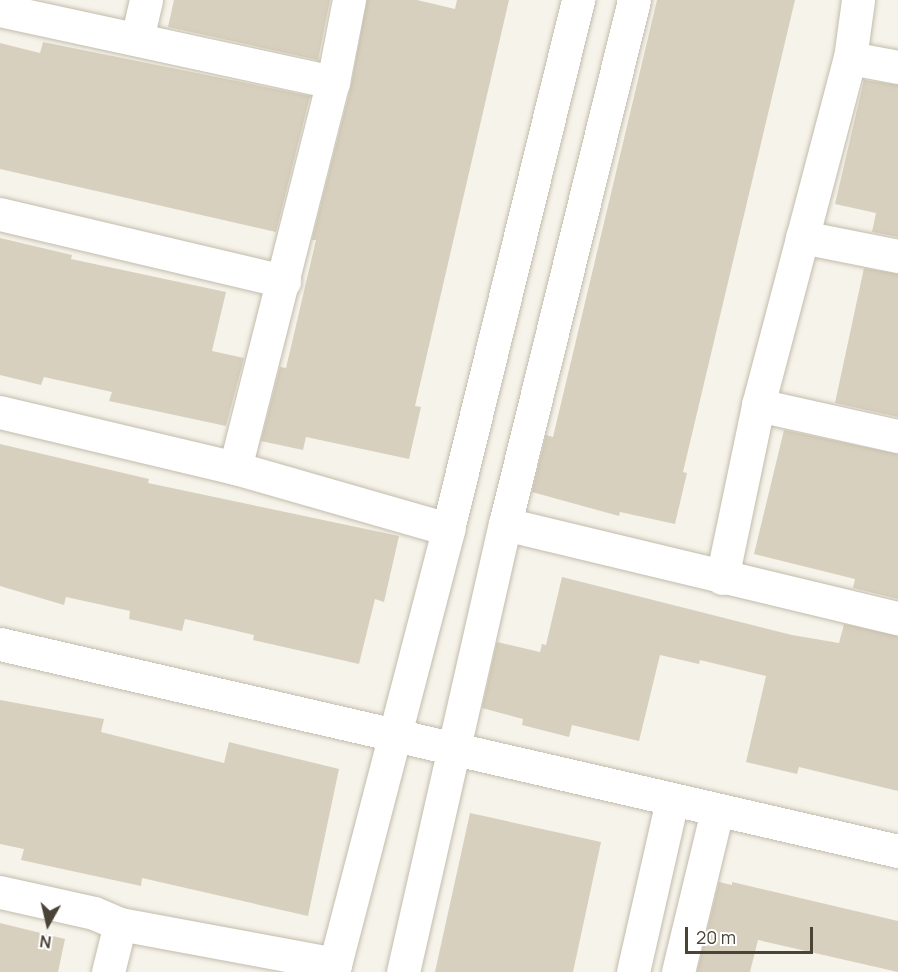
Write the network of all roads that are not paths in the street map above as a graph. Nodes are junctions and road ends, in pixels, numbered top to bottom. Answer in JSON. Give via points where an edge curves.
{"nodes":[{"id":1,"x":146,"y":0,"type":"edge"},
{"id":2,"x":349,"y":0,"type":"edge"},
{"id":3,"x":578,"y":0,"type":"edge"},
{"id":4,"x":634,"y":0,"type":"edge"},
{"id":5,"x":858,"y":0,"type":"edge"},
{"id":6,"x":0,"y":9,"type":"edge"},
{"id":7,"x":62,"y":12,"type":"edge"},
{"id":8,"x":137,"y":39,"type":"junction"},
{"id":9,"x":850,"y":58,"type":"junction"},
{"id":10,"x":898,"y":67,"type":"edge"},
{"id":11,"x":333,"y":82,"type":"junction"},
{"id":12,"x":0,"y":214,"type":"edge"},
{"id":13,"x":802,"y":237,"type":"junction"},
{"id":14,"x":898,"y":256,"type":"edge"},
{"id":15,"x":284,"y":281,"type":"junction"},
{"id":16,"x":758,"y":405,"type":"junction"},
{"id":17,"x":0,"y":411,"type":"edge"},
{"id":18,"x":898,"y":436,"type":"edge"},
{"id":19,"x":235,"y":468,"type":"junction"},
{"id":20,"x":505,"y":524,"type":"junction"},
{"id":21,"x":448,"y":529,"type":"junction"},
{"id":22,"x":722,"y":578,"type":"junction"},
{"id":23,"x":898,"y":618,"type":"edge"},
{"id":24,"x":0,"y":644,"type":"edge"},
{"id":25,"x":396,"y":736,"type":"junction"},
{"id":26,"x":455,"y":750,"type":"junction"},
{"id":27,"x":672,"y":801,"type":"junction"},
{"id":28,"x":717,"y":810,"type":"junction"},
{"id":29,"x":898,"y":851,"type":"edge"},
{"id":30,"x":0,"y":892,"type":"edge"},
{"id":31,"x":120,"y":924,"type":"junction"},
{"id":32,"x":334,"y":968,"type":"edge"},
{"id":33,"x":108,"y":972,"type":"edge"},
{"id":34,"x":403,"y":972,"type":"edge"},
{"id":35,"x":633,"y":972,"type":"edge"},
{"id":36,"x":678,"y":972,"type":"edge"}],
"edges":[{"from":1,"to":8,"type":"street"},
{"from":2,"to":11,"type":"street"},
{"from":3,"to":21,"type":"street"},
{"from":4,"to":20,"type":"street"},
{"from":5,"to":9,"type":"street"},
{"from":6,"to":7,"type":"street"},
{"from":7,"to":8,"type":"street"},
{"from":8,"to":11,"type":"street"},
{"from":9,"to":10,"type":"street"},
{"from":9,"to":13,"type":"street"},
{"from":11,"to":15,"type":"street"},
{"from":12,"to":15,"type":"street"},
{"from":13,"to":14,"type":"street"},
{"from":13,"to":16,"type":"street"},
{"from":15,"to":19,"type":"street"},
{"from":16,"to":18,"type":"street"},
{"from":16,"to":22,"type":"street"},
{"from":17,"to":19,"type":"street"},
{"from":19,"to":21,"type":"street"},
{"from":20,"to":22,"type":"street"},
{"from":20,"to":26,"type":"street"},
{"from":21,"to":25,"type":"street"},
{"from":22,"to":23,"type":"street"},
{"from":24,"to":25,"type":"street"},
{"from":25,"to":26,"type":"street"},
{"from":25,"to":32,"type":"street"},
{"from":26,"to":27,"type":"street"},
{"from":26,"to":34,"type":"street"},
{"from":27,"to":28,"type":"street"},
{"from":27,"to":35,"type":"street"},
{"from":28,"to":29,"type":"street"},
{"from":28,"to":36,"type":"street"},
{"from":30,"to":31,"type":"street"},
{"from":31,"to":32,"type":"street"},
{"from":31,"to":33,"type":"street"}]}
